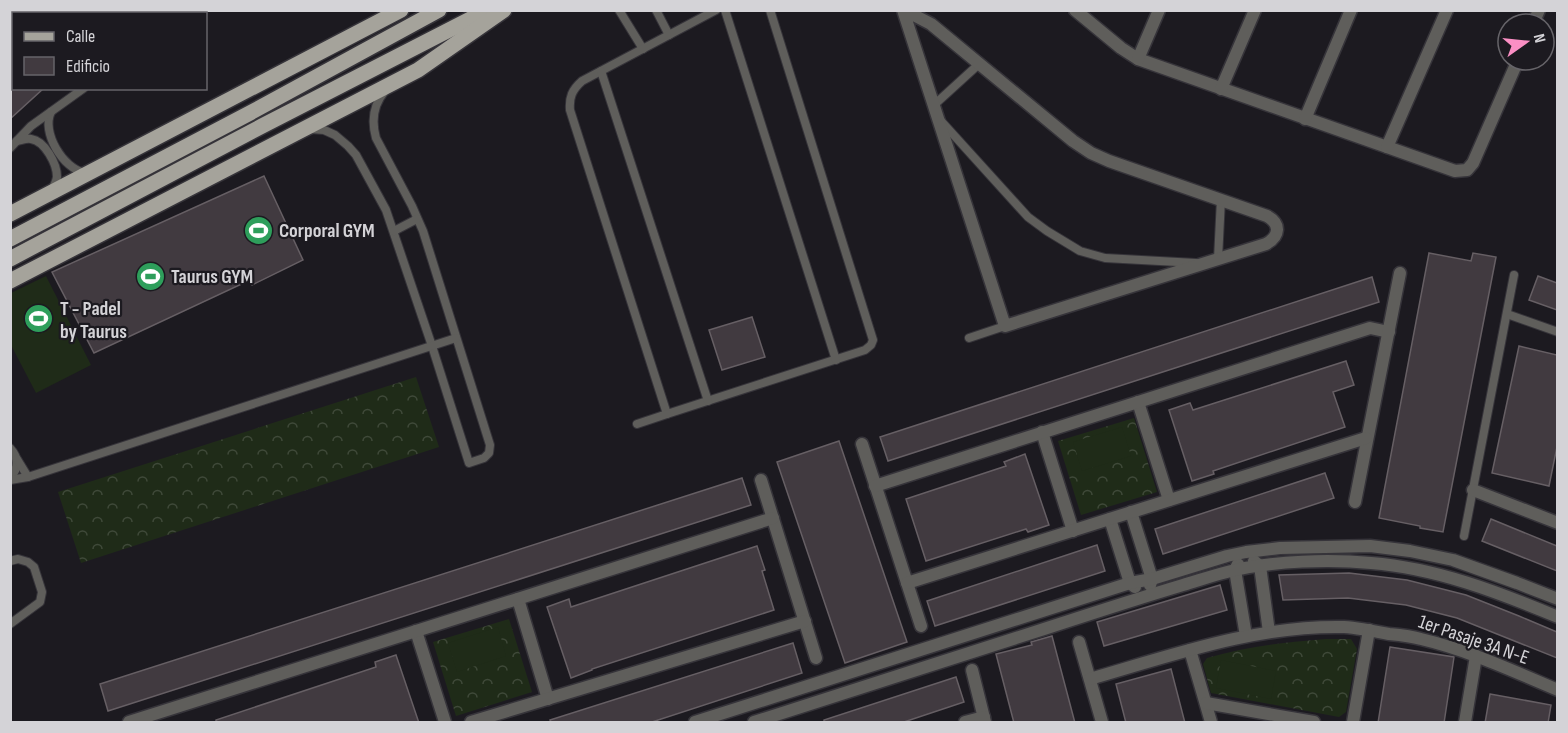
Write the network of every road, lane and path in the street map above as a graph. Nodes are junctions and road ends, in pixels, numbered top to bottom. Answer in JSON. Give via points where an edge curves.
{"nodes":[{"id":1,"x":401,"y":10,"type":"edge"},
{"id":2,"x":439,"y":10,"type":"edge"},
{"id":3,"x":488,"y":10,"type":"edge"},
{"id":4,"x":504,"y":10,"type":"edge"},
{"id":5,"x":619,"y":10,"type":"edge"},
{"id":6,"x":656,"y":10,"type":"edge"},
{"id":7,"x":716,"y":10,"type":"edge"},
{"id":8,"x":725,"y":10,"type":"edge"},
{"id":9,"x":770,"y":10,"type":"edge"},
{"id":10,"x":904,"y":10,"type":"edge"},
{"id":11,"x":1075,"y":10,"type":"edge"},
{"id":12,"x":1159,"y":10,"type":"edge"},
{"id":13,"x":1255,"y":10,"type":"edge"},
{"id":14,"x":1352,"y":10,"type":"edge"},
{"id":15,"x":1447,"y":10,"type":"edge"},
{"id":16,"x":669,"y":35,"type":"junction"},
{"id":17,"x":643,"y":49,"type":"junction"},
{"id":18,"x":1138,"y":59,"type":"junction"},
{"id":19,"x":979,"y":64,"type":"junction"},
{"id":20,"x":601,"y":71,"type":"junction"},
{"id":21,"x":1513,"y":72,"type":"edge"},
{"id":22,"x":395,"y":81,"type":"junction"},
{"id":23,"x":1221,"y":89,"type":"junction"},
{"id":24,"x":81,"y":90,"type":"edge"},
{"id":25,"x":51,"y":110,"type":"junction"},
{"id":26,"x":936,"y":111,"type":"junction"},
{"id":27,"x":1305,"y":119,"type":"junction"},
{"id":28,"x":294,"y":133,"type":"junction"},
{"id":29,"x":13,"y":145,"type":"edge"},
{"id":30,"x":1387,"y":147,"type":"junction"},
{"id":31,"x":89,"y":174,"type":"junction"},
{"id":32,"x":49,"y":194,"type":"junction"},
{"id":33,"x":1221,"y":200,"type":"junction"},
{"id":34,"x":10,"y":214,"type":"edge"},
{"id":35,"x":417,"y":219,"type":"junction"},
{"id":36,"x":394,"y":231,"type":"junction"},
{"id":37,"x":10,"y":239,"type":"edge"},
{"id":38,"x":10,"y":259,"type":"edge"},
{"id":39,"x":1218,"y":259,"type":"junction"},
{"id":40,"x":1205,"y":263,"type":"junction"},
{"id":41,"x":1400,"y":273,"type":"dead end"},
{"id":42,"x":1514,"y":275,"type":"dead end"},
{"id":43,"x":10,"y":281,"type":"edge"},
{"id":44,"x":1507,"y":314,"type":"junction"},
{"id":45,"x":1005,"y":326,"type":"junction"},
{"id":46,"x":1389,"y":332,"type":"junction"},
{"id":47,"x":1557,"y":332,"type":"edge"},
{"id":48,"x":456,"y":338,"type":"junction"},
{"id":49,"x":969,"y":338,"type":"dead end"},
{"id":50,"x":432,"y":346,"type":"junction"},
{"id":51,"x":836,"y":360,"type":"junction"},
{"id":52,"x":708,"y":401,"type":"junction"},
{"id":53,"x":1138,"y":402,"type":"junction"},
{"id":54,"x":667,"y":414,"type":"junction"},
{"id":55,"x":637,"y":424,"type":"dead end"},
{"id":56,"x":1042,"y":432,"type":"junction"},
{"id":57,"x":1366,"y":438,"type":"junction"},
{"id":58,"x":862,"y":444,"type":"dead end"},
{"id":59,"x":10,"y":448,"type":"edge"},
{"id":60,"x":17,"y":459,"type":"junction"},
{"id":61,"x":28,"y":477,"type":"junction"},
{"id":62,"x":10,"y":479,"type":"edge"},
{"id":63,"x":760,"y":480,"type":"dead end"},
{"id":64,"x":875,"y":486,"type":"junction"},
{"id":65,"x":1473,"y":490,"type":"junction"},
{"id":66,"x":1169,"y":500,"type":"junction"},
{"id":67,"x":1355,"y":502,"type":"dead end"},
{"id":68,"x":1131,"y":512,"type":"junction"},
{"id":69,"x":772,"y":518,"type":"junction"},
{"id":70,"x":1110,"y":519,"type":"junction"},
{"id":71,"x":1557,"y":523,"type":"edge"},
{"id":72,"x":1072,"y":531,"type":"junction"},
{"id":73,"x":1464,"y":536,"type":"dead end"},
{"id":74,"x":1246,"y":552,"type":"junction"},
{"id":75,"x":10,"y":561,"type":"edge"},
{"id":76,"x":1260,"y":566,"type":"junction"},
{"id":77,"x":1235,"y":570,"type":"junction"},
{"id":78,"x":1152,"y":579,"type":"junction"},
{"id":79,"x":907,"y":583,"type":"junction"},
{"id":80,"x":1130,"y":583,"type":"junction"},
{"id":81,"x":1146,"y":596,"type":"junction"},
{"id":82,"x":518,"y":599,"type":"junction"},
{"id":83,"x":1557,"y":599,"type":"edge"},
{"id":84,"x":1557,"y":617,"type":"edge"},
{"id":85,"x":805,"y":621,"type":"junction"},
{"id":86,"x":10,"y":624,"type":"edge"},
{"id":87,"x":921,"y":626,"type":"dead end"},
{"id":88,"x":1369,"y":630,"type":"junction"},
{"id":89,"x":416,"y":631,"type":"junction"},
{"id":90,"x":1269,"y":632,"type":"junction"},
{"id":91,"x":1246,"y":636,"type":"junction"},
{"id":92,"x":1079,"y":642,"type":"dead end"},
{"id":93,"x":1190,"y":650,"type":"junction"},
{"id":94,"x":1476,"y":656,"type":"junction"},
{"id":95,"x":816,"y":657,"type":"dead end"},
{"id":96,"x":972,"y":670,"type":"dead end"},
{"id":97,"x":1090,"y":679,"type":"junction"},
{"id":98,"x":1557,"y":690,"type":"edge"},
{"id":99,"x":548,"y":699,"type":"junction"},
{"id":100,"x":1206,"y":703,"type":"junction"},
{"id":101,"x":508,"y":717,"type":"edge"},
{"id":102,"x":153,"y":719,"type":"edge"},
{"id":103,"x":485,"y":720,"type":"edge"},
{"id":104,"x":985,"y":720,"type":"edge"},
{"id":105,"x":129,"y":723,"type":"edge"},
{"id":106,"x":445,"y":723,"type":"edge"},
{"id":107,"x":471,"y":723,"type":"edge"},
{"id":108,"x":695,"y":723,"type":"edge"},
{"id":109,"x":754,"y":723,"type":"edge"},
{"id":110,"x":965,"y":723,"type":"edge"},
{"id":111,"x":1102,"y":723,"type":"edge"},
{"id":112,"x":1211,"y":723,"type":"edge"},
{"id":113,"x":1314,"y":723,"type":"edge"},
{"id":114,"x":1353,"y":723,"type":"edge"},
{"id":115,"x":1465,"y":723,"type":"edge"}],
"edges":[{"from":1,"to":31,"type":"main road"},
{"from":2,"to":37,"type":"main road"},
{"from":3,"to":38,"type":"main road"},
{"from":4,"to":22,"type":"main road","via":[[418,70]]},
{"from":5,"to":17,"type":"lane"},
{"from":6,"to":16,"type":"lane"},
{"from":7,"to":16,"type":"lane"},
{"from":8,"to":51,"type":"lane"},
{"from":9,"to":51,"type":"lane","via":[[872,336],[871,345],[865,350]]},
{"from":10,"to":19,"type":"street","via":[[926,21]]},
{"from":10,"to":26,"type":"street"},
{"from":11,"to":18,"type":"street"},
{"from":12,"to":18,"type":"street"},
{"from":13,"to":23,"type":"street"},
{"from":14,"to":27,"type":"street"},
{"from":15,"to":30,"type":"street"},
{"from":16,"to":17,"type":"lane"},
{"from":17,"to":20,"type":"lane"},
{"from":18,"to":23,"type":"street"},
{"from":19,"to":26,"type":"lane"},
{"from":19,"to":33,"type":"street","via":[[1091,153]]},
{"from":20,"to":52,"type":"lane"},
{"from":20,"to":54,"type":"lane","via":[[575,87],[570,110]]},
{"from":21,"to":30,"type":"street","via":[[1467,170],[1455,171]]},
{"from":22,"to":28,"type":"main road"},
{"from":22,"to":35,"type":"lane","via":[[377,103],[374,132]]},
{"from":23,"to":27,"type":"street"},
{"from":24,"to":25,"type":"lane"},
{"from":25,"to":29,"type":"lane"},
{"from":25,"to":31,"type":"lane","via":[[49,132],[62,157],[74,169]]},
{"from":26,"to":40,"type":"lane","via":[[1029,217],[1080,251],[1105,258]]},
{"from":26,"to":45,"type":"street"},
{"from":27,"to":30,"type":"street"},
{"from":28,"to":36,"type":"lane","via":[[324,130],[348,146]]},
{"from":28,"to":43,"type":"main road"},
{"from":29,"to":32,"type":"lane","via":[[31,139],[43,145],[56,170],[55,185]]},
{"from":31,"to":32,"type":"main road"},
{"from":32,"to":34,"type":"main road"},
{"from":33,"to":39,"type":"lane"},
{"from":33,"to":39,"type":"street","via":[[1267,216],[1277,227],[1272,240]]},
{"from":35,"to":36,"type":"lane"},
{"from":35,"to":48,"type":"lane"},
{"from":36,"to":50,"type":"lane"},
{"from":39,"to":40,"type":"street"},
{"from":40,"to":45,"type":"street"},
{"from":41,"to":46,"type":"street"},
{"from":42,"to":44,"type":"lane"},
{"from":44,"to":47,"type":"lane"},
{"from":44,"to":65,"type":"lane"},
{"from":45,"to":49,"type":"lane"},
{"from":46,"to":53,"type":"street","via":[[1370,328]]},
{"from":46,"to":57,"type":"street"},
{"from":48,"to":50,"type":"lane"},
{"from":48,"to":50,"type":"lane","via":[[490,445],[484,458],[470,463]]},
{"from":50,"to":61,"type":"lane"},
{"from":51,"to":52,"type":"lane"},
{"from":52,"to":54,"type":"lane"},
{"from":53,"to":56,"type":"street"},
{"from":53,"to":66,"type":"street"},
{"from":54,"to":55,"type":"lane"},
{"from":56,"to":64,"type":"street"},
{"from":56,"to":72,"type":"street"},
{"from":57,"to":66,"type":"street"},
{"from":57,"to":67,"type":"street"},
{"from":58,"to":64,"type":"street"},
{"from":59,"to":60,"type":"lane"},
{"from":60,"to":61,"type":"lane"},
{"from":60,"to":62,"type":"lane"},
{"from":61,"to":62,"type":"lane"},
{"from":63,"to":69,"type":"street"},
{"from":64,"to":79,"type":"street"},
{"from":65,"to":71,"type":"street"},
{"from":65,"to":73,"type":"lane"},
{"from":66,"to":68,"type":"street"},
{"from":68,"to":70,"type":"street"},
{"from":68,"to":78,"type":"street"},
{"from":69,"to":82,"type":"street"},
{"from":69,"to":85,"type":"street"},
{"from":70,"to":72,"type":"street"},
{"from":70,"to":80,"type":"street"},
{"from":72,"to":79,"type":"street"},
{"from":74,"to":76,"type":"street"},
{"from":74,"to":77,"type":"street"},
{"from":74,"to":78,"type":"street"},
{"from":74,"to":83,"type":"street","via":[[1370,546],[1410,551],[1453,560]]},
{"from":75,"to":86,"type":"lane","via":[[18,559],[34,567],[42,591],[40,602]]},
{"from":76,"to":77,"type":"street"},
{"from":76,"to":84,"type":"street","via":[[1372,563],[1416,570],[1510,597]]},
{"from":76,"to":90,"type":"street"},
{"from":77,"to":81,"type":"street"},
{"from":77,"to":91,"type":"street"},
{"from":78,"to":80,"type":"street"},
{"from":78,"to":81,"type":"street"},
{"from":79,"to":87,"type":"street"},
{"from":80,"to":81,"type":"street"},
{"from":80,"to":108,"type":"street"},
{"from":81,"to":109,"type":"street"},
{"from":82,"to":89,"type":"street"},
{"from":82,"to":99,"type":"street"},
{"from":85,"to":95,"type":"street"},
{"from":85,"to":99,"type":"street"},
{"from":88,"to":90,"type":"street","name":"1er Pasaje 3A N-E","via":[[1346,627]]},
{"from":88,"to":94,"type":"street","name":"1er Pasaje 3A N-E","via":[[1421,639]]},
{"from":88,"to":114,"type":"street"},
{"from":89,"to":102,"type":"street"},
{"from":89,"to":106,"type":"street"},
{"from":90,"to":91,"type":"street","name":"1er Pasaje 3A N-E"},
{"from":91,"to":93,"type":"street","name":"1er Pasaje 3A N-E"},
{"from":92,"to":97,"type":"street"},
{"from":93,"to":97,"type":"street","name":"1er Pasaje 3A N-E"},
{"from":93,"to":100,"type":"street"},
{"from":94,"to":98,"type":"street","name":"1er Pasaje 3A N-E"},
{"from":94,"to":115,"type":"street"},
{"from":96,"to":104,"type":"street"},
{"from":97,"to":111,"type":"street"},
{"from":99,"to":101,"type":"street"},
{"from":100,"to":112,"type":"street"},
{"from":100,"to":113,"type":"street"},
{"from":101,"to":103,"type":"street"},
{"from":102,"to":105,"type":"street"},
{"from":103,"to":107,"type":"street"},
{"from":104,"to":110,"type":"street"}]}
